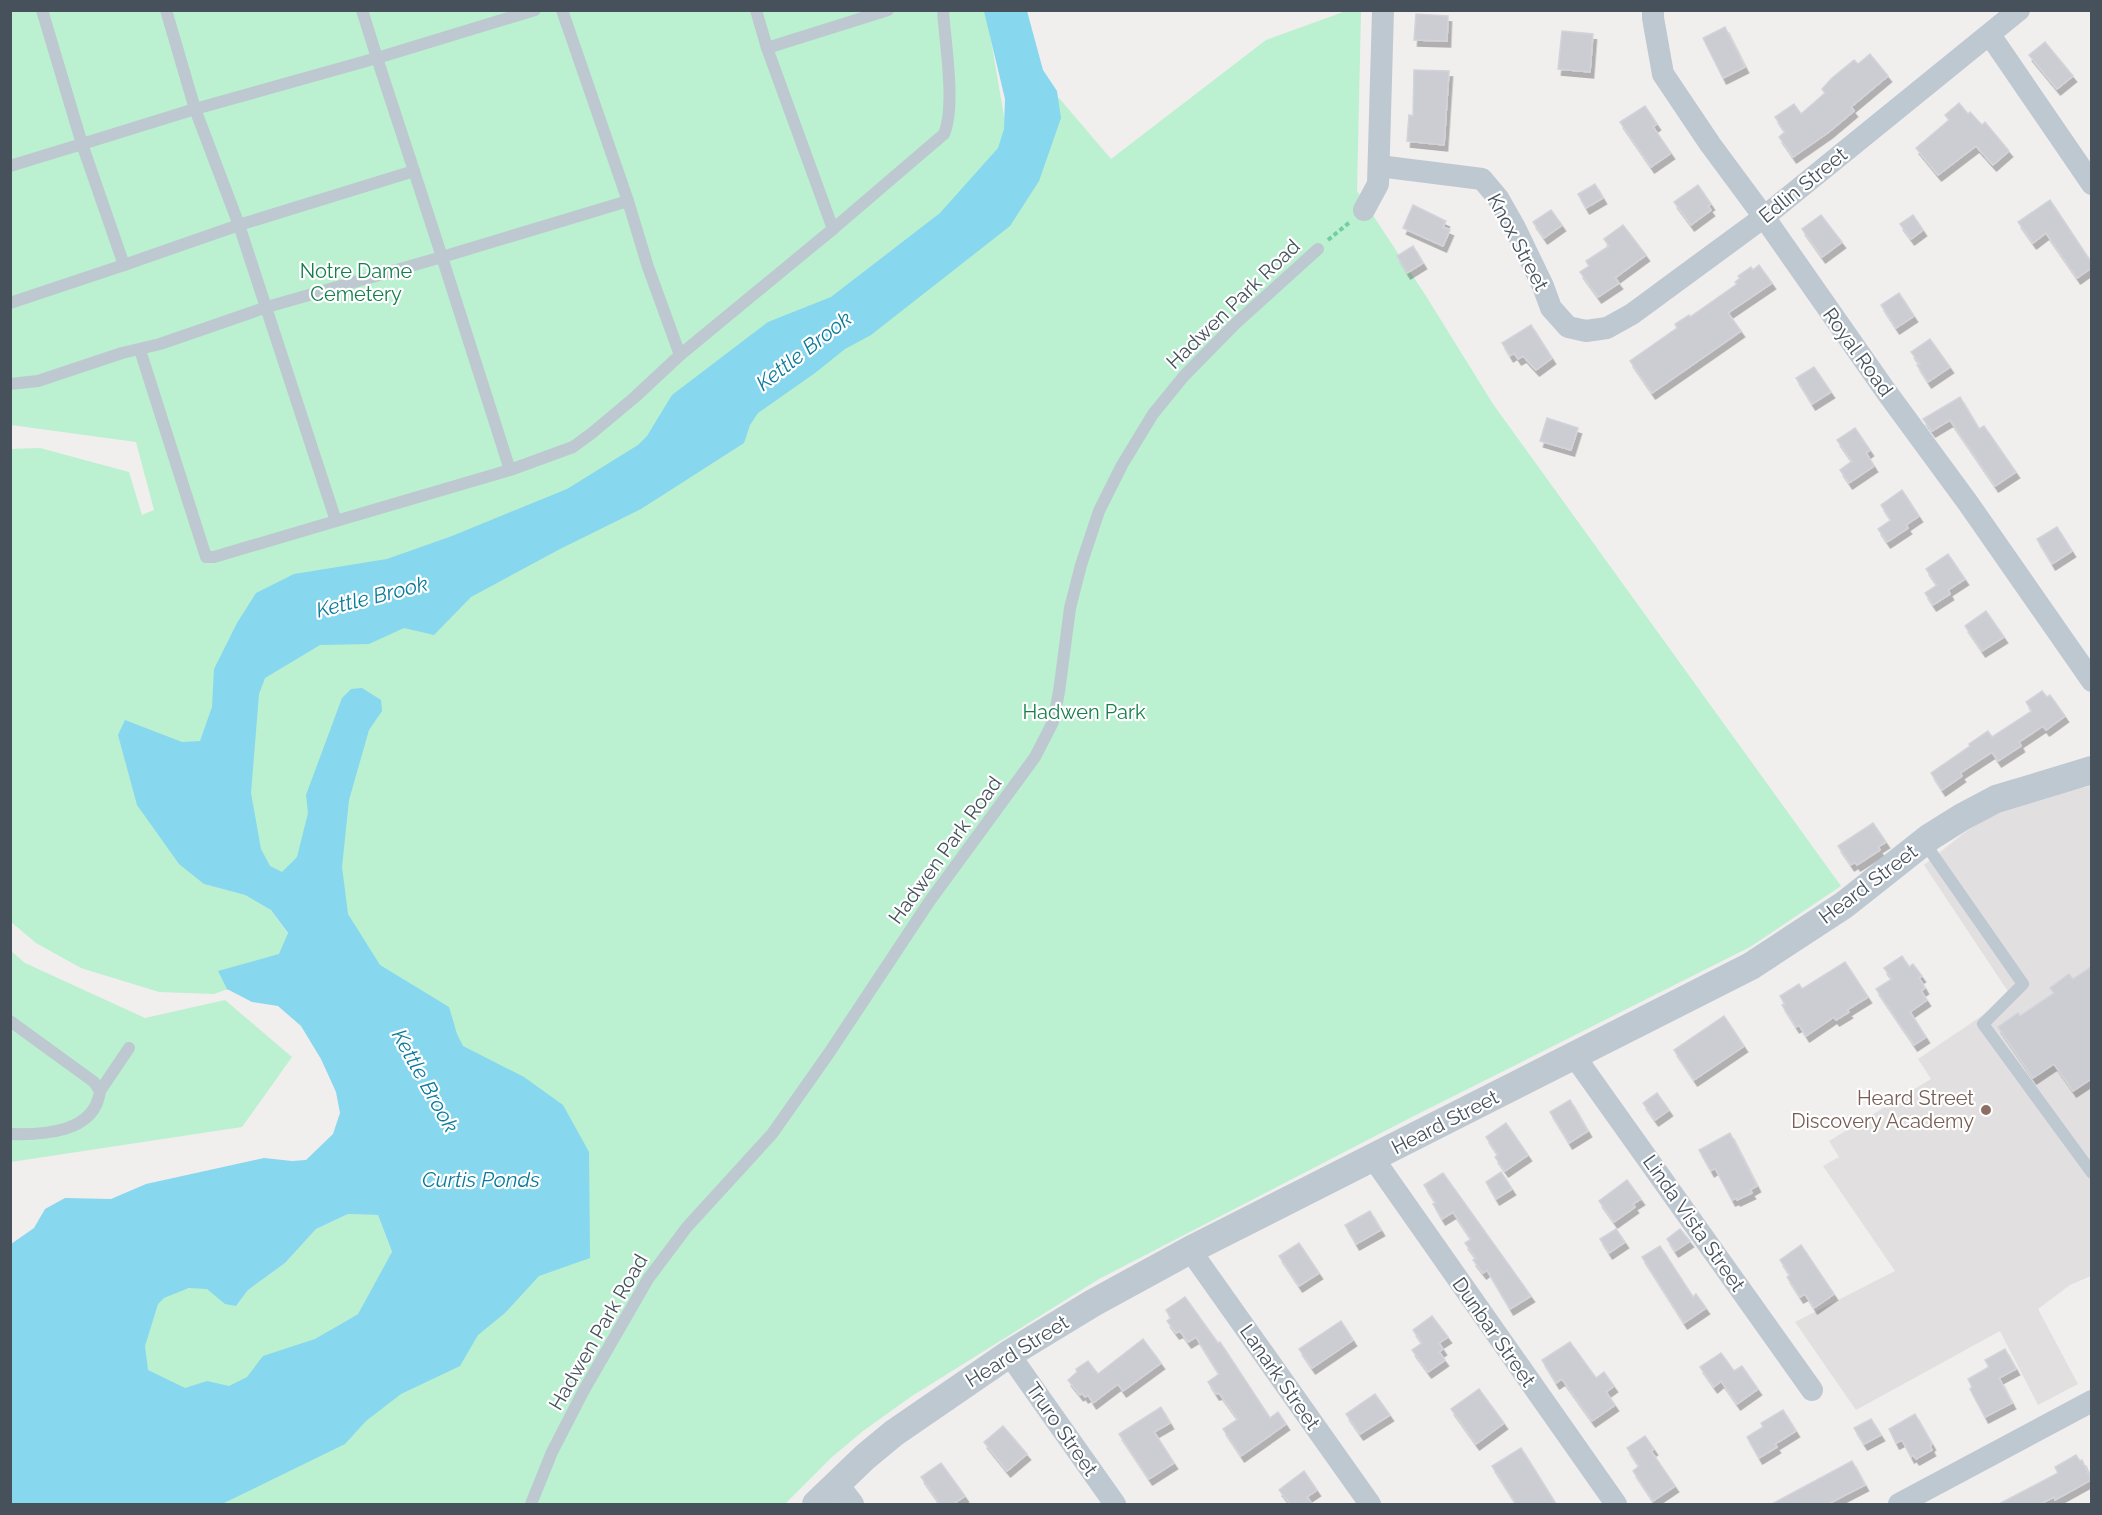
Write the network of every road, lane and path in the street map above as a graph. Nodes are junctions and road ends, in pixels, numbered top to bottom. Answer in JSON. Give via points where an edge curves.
{"nodes":[{"id":1,"x":42,"y":10,"type":"edge"},
{"id":2,"x":166,"y":10,"type":"edge"},
{"id":3,"x":362,"y":10,"type":"edge"},
{"id":4,"x":535,"y":10,"type":"edge"},
{"id":5,"x":562,"y":10,"type":"edge"},
{"id":6,"x":756,"y":10,"type":"edge"},
{"id":7,"x":888,"y":10,"type":"edge"},
{"id":8,"x":943,"y":10,"type":"edge"},
{"id":9,"x":1383,"y":10,"type":"edge"},
{"id":10,"x":1653,"y":10,"type":"edge"},
{"id":11,"x":2019,"y":10,"type":"edge"},
{"id":12,"x":1990,"y":35,"type":"junction"},
{"id":13,"x":767,"y":48,"type":"junction"},
{"id":14,"x":377,"y":58,"type":"junction"},
{"id":15,"x":195,"y":109,"type":"junction"},
{"id":16,"x":82,"y":144,"type":"junction"},
{"id":17,"x":10,"y":166,"type":"edge"},
{"id":18,"x":1379,"y":166,"type":"junction"},
{"id":19,"x":414,"y":171,"type":"junction"},
{"id":20,"x":2091,"y":183,"type":"edge"},
{"id":21,"x":628,"y":201,"type":"junction"},
{"id":22,"x":1364,"y":210,"type":"joint"},
{"id":23,"x":1764,"y":217,"type":"junction"},
{"id":24,"x":239,"y":225,"type":"junction"},
{"id":25,"x":833,"y":229,"type":"junction"},
{"id":26,"x":1318,"y":249,"type":"joint"},
{"id":27,"x":442,"y":257,"type":"junction"},
{"id":28,"x":123,"y":266,"type":"junction"},
{"id":29,"x":10,"y":303,"type":"edge"},
{"id":30,"x":267,"y":307,"type":"junction"},
{"id":31,"x":1574,"y":328,"type":"joint"},
{"id":32,"x":140,"y":350,"type":"junction"},
{"id":33,"x":681,"y":355,"type":"junction"},
{"id":34,"x":10,"y":384,"type":"edge"},
{"id":35,"x":510,"y":470,"type":"junction"},
{"id":36,"x":336,"y":521,"type":"junction"},
{"id":37,"x":2091,"y":681,"type":"edge"},
{"id":38,"x":2091,"y":770,"type":"edge"},
{"id":39,"x":1924,"y":842,"type":"junction"},
{"id":40,"x":10,"y":1021,"type":"edge"},
{"id":41,"x":129,"y":1048,"type":"dead end"},
{"id":42,"x":1575,"y":1057,"type":"junction"},
{"id":43,"x":100,"y":1091,"type":"junction"},
{"id":44,"x":10,"y":1134,"type":"edge"},
{"id":45,"x":1373,"y":1158,"type":"junction"},
{"id":46,"x":2091,"y":1173,"type":"edge"},
{"id":47,"x":1190,"y":1250,"type":"junction"},
{"id":48,"x":1009,"y":1354,"type":"junction"},
{"id":49,"x":1812,"y":1390,"type":"dead end"},
{"id":50,"x":2091,"y":1401,"type":"edge"},
{"id":51,"x":845,"y":1494,"type":"edge"},
{"id":52,"x":531,"y":1504,"type":"edge"},
{"id":53,"x":816,"y":1504,"type":"edge"},
{"id":54,"x":1115,"y":1504,"type":"edge"},
{"id":55,"x":1370,"y":1504,"type":"edge"},
{"id":56,"x":1616,"y":1504,"type":"edge"},
{"id":57,"x":1899,"y":1504,"type":"edge"}],
"edges":[{"from":1,"to":16,"type":"lane"},
{"from":2,"to":15,"type":"lane"},
{"from":3,"to":14,"type":"lane"},
{"from":4,"to":14,"type":"lane"},
{"from":5,"to":21,"type":"lane"},
{"from":6,"to":13,"type":"lane"},
{"from":7,"to":13,"type":"lane"},
{"from":8,"to":25,"type":"lane","via":[[950,102],[944,134]]},
{"from":9,"to":18,"type":"street"},
{"from":10,"to":23,"type":"street","name":"Royal Road","via":[[1663,74]]},
{"from":11,"to":12,"type":"street","name":"Edlin Street"},
{"from":12,"to":20,"type":"street"},
{"from":12,"to":23,"type":"street","name":"Edlin Street"},
{"from":13,"to":25,"type":"lane"},
{"from":14,"to":15,"type":"lane"},
{"from":14,"to":19,"type":"lane"},
{"from":15,"to":16,"type":"lane"},
{"from":15,"to":24,"type":"lane"},
{"from":16,"to":17,"type":"lane"},
{"from":16,"to":28,"type":"lane"},
{"from":18,"to":22,"type":"street","via":[[1378,184]]},
{"from":18,"to":31,"type":"street","name":"Knox Street","via":[[1482,179],[1515,228],[1551,308],[1568,327]]},
{"from":19,"to":24,"type":"lane"},
{"from":19,"to":27,"type":"lane"},
{"from":21,"to":27,"type":"lane"},
{"from":21,"to":33,"type":"lane"},
{"from":22,"to":26,"type":"path"},
{"from":23,"to":31,"type":"street","name":"Edlin Street","via":[[1632,314],[1607,328]]},
{"from":23,"to":37,"type":"street","name":"Royal Road"},
{"from":24,"to":28,"type":"lane"},
{"from":24,"to":30,"type":"lane"},
{"from":25,"to":33,"type":"lane"},
{"from":26,"to":52,"type":"lane","name":"Hadwen Park Road","via":[[1235,324],[1153,414],[1099,511],[1070,608],[1053,722],[1035,757],[929,902],[772,1134],[687,1227],[648,1278],[584,1390]]},
{"from":27,"to":30,"type":"lane"},
{"from":27,"to":35,"type":"lane"},
{"from":28,"to":29,"type":"lane"},
{"from":30,"to":32,"type":"lane"},
{"from":30,"to":36,"type":"lane"},
{"from":32,"to":34,"type":"lane","via":[[38,381]]},
{"from":32,"to":36,"type":"lane","via":[[206,557]]},
{"from":33,"to":35,"type":"lane","via":[[573,447]]},
{"from":35,"to":36,"type":"lane"},
{"from":38,"to":39,"type":"street","name":"Heard Street","via":[[1995,799]]},
{"from":39,"to":42,"type":"street","name":"Heard Street","via":[[1844,905],[1752,966]]},
{"from":39,"to":46,"type":"lane","via":[[2022,984],[1983,1024]]},
{"from":40,"to":43,"type":"lane","via":[[94,1082]]},
{"from":41,"to":43,"type":"lane"},
{"from":42,"to":45,"type":"street","name":"Heard Street"},
{"from":42,"to":49,"type":"street","name":"Linda Vista Street"},
{"from":43,"to":44,"type":"lane","via":[[93,1110],[79,1125],[58,1131]]},
{"from":45,"to":47,"type":"street","name":"Heard Street"},
{"from":45,"to":56,"type":"street","name":"Dunbar Street"},
{"from":47,"to":48,"type":"street","name":"Heard Street"},
{"from":47,"to":55,"type":"street","name":"Lanark Street"},
{"from":48,"to":51,"type":"street","name":"Heard Street","via":[[865,1457]]},
{"from":48,"to":54,"type":"street","name":"Truro Street"},
{"from":50,"to":57,"type":"street"},
{"from":51,"to":53,"type":"street","name":"Heard Street"}]}
